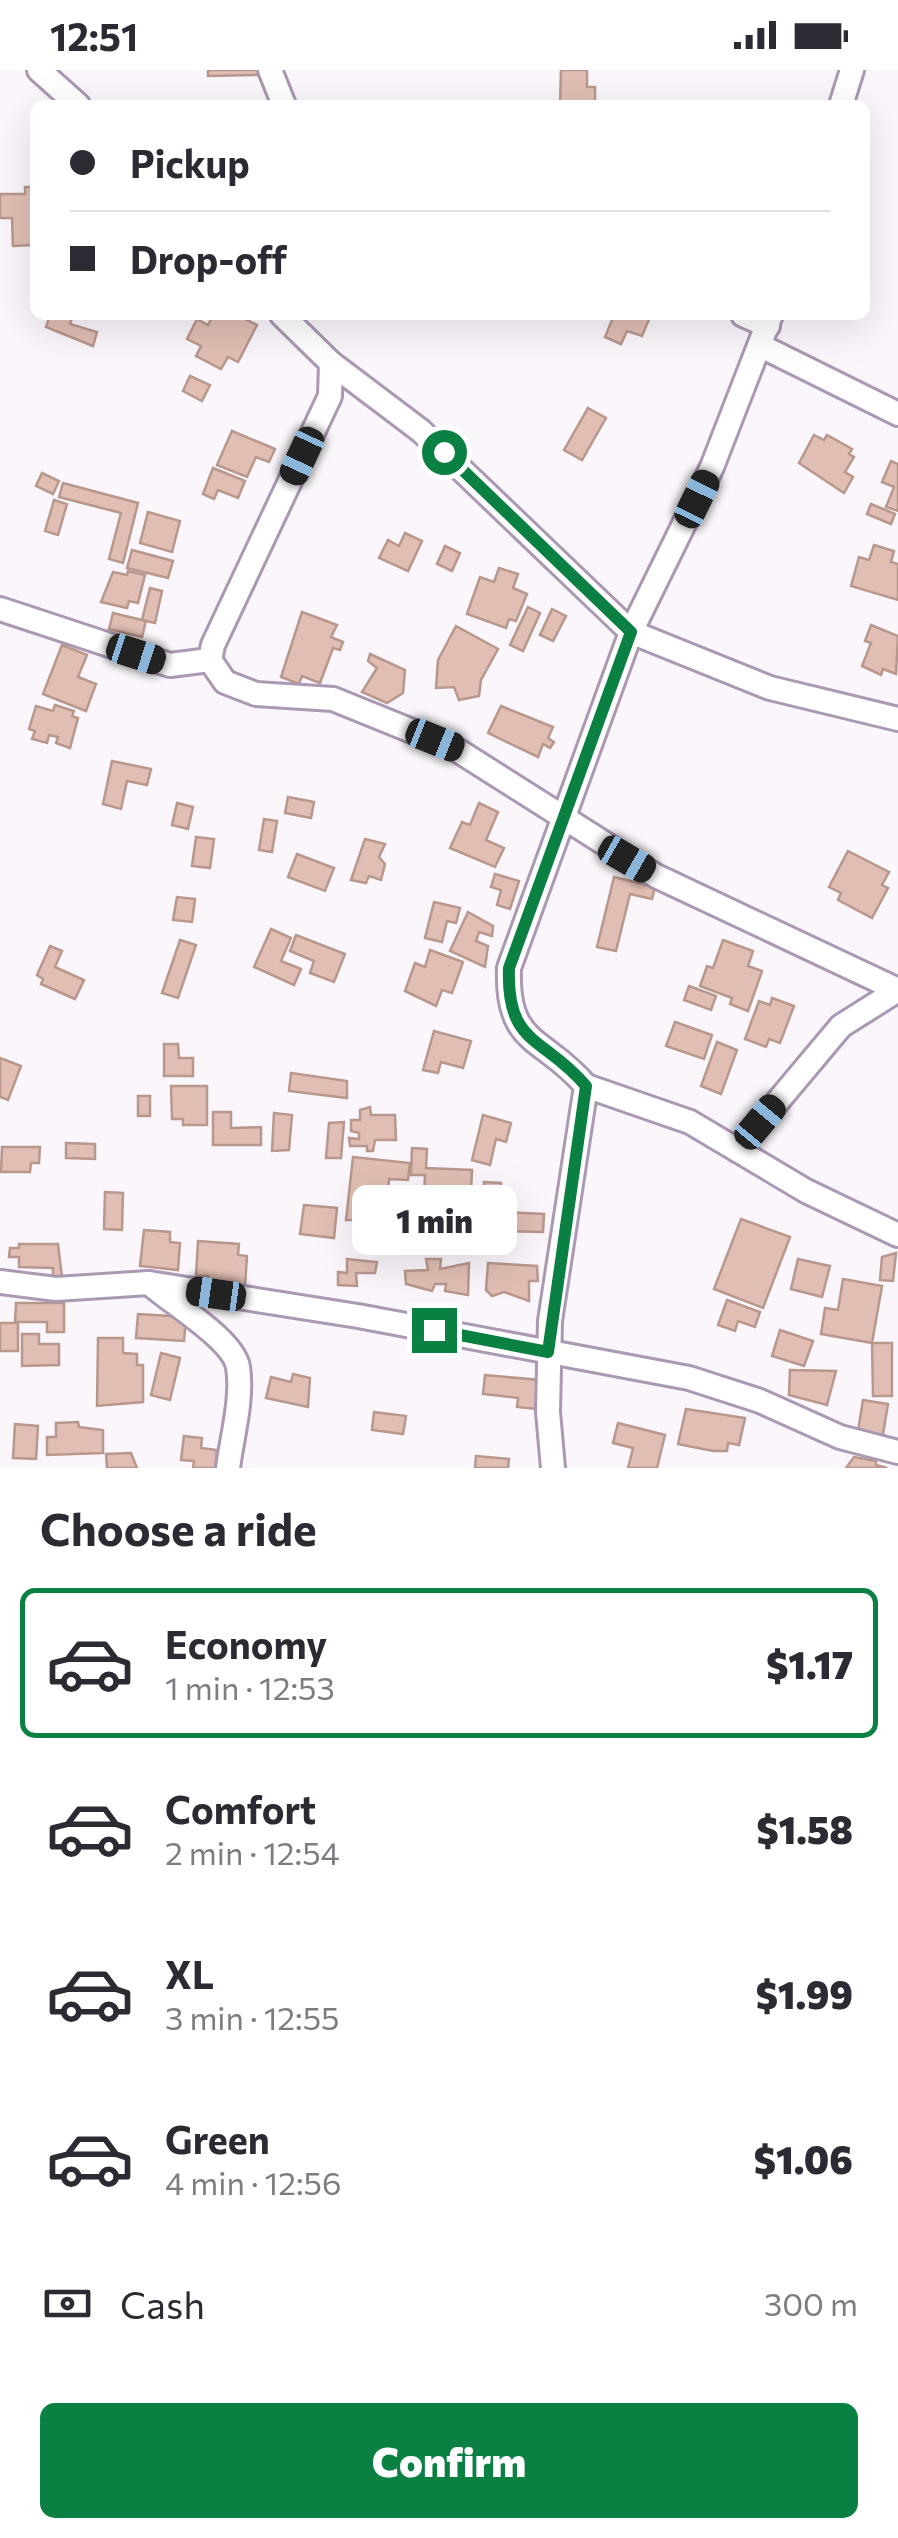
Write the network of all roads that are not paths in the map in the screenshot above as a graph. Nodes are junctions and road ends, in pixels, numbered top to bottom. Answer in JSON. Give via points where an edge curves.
{"nodes":[{"id":1,"x":39,"y":70,"type":"edge"},
{"id":2,"x":270,"y":70,"type":"edge"},
{"id":3,"x":852,"y":70,"type":"edge"},
{"id":4,"x":72,"y":100,"type":"edge"},
{"id":5,"x":282,"y":100,"type":"edge"},
{"id":6,"x":843,"y":100,"type":"edge"},
{"id":7,"x":287,"y":320,"type":"edge"},
{"id":8,"x":767,"y":329,"type":"edge"},
{"id":9,"x":331,"y":363,"type":"junction"},
{"id":10,"x":898,"y":414,"type":"edge"},
{"id":11,"x":0,"y":609,"type":"edge"},
{"id":12,"x":631,"y":632,"type":"junction"},
{"id":13,"x":210,"y":660,"type":"junction"},
{"id":14,"x":898,"y":720,"type":"edge"},
{"id":15,"x":562,"y":817,"type":"junction"},
{"id":16,"x":898,"y":990,"type":"edge"},
{"id":17,"x":586,"y":1086,"type":"junction"},
{"id":18,"x":737,"y":1150,"type":"junction"},
{"id":19,"x":898,"y":1234,"type":"edge"},
{"id":20,"x":0,"y":1282,"type":"edge"},
{"id":21,"x":149,"y":1283,"type":"junction"},
{"id":22,"x":548,"y":1352,"type":"junction"},
{"id":23,"x":898,"y":1452,"type":"edge"},
{"id":24,"x":228,"y":1468,"type":"edge"},
{"id":25,"x":553,"y":1468,"type":"edge"}],
"edges":[{"from":1,"to":4,"type":"street"},
{"from":2,"to":5,"type":"street"},
{"from":3,"to":6,"type":"street"},
{"from":7,"to":9,"type":"street"},
{"from":8,"to":10,"type":"street"},
{"from":8,"to":12,"type":"street","via":[[712,467]]},
{"from":9,"to":12,"type":"street","via":[[421,431]]},
{"from":9,"to":13,"type":"street","via":[[330,396]]},
{"from":11,"to":13,"type":"street","via":[[170,664]]},
{"from":12,"to":14,"type":"street","via":[[770,688]]},
{"from":12,"to":15,"type":"street"},
{"from":13,"to":15,"type":"street","via":[[218,676],[238,688],[333,699],[454,748]]},
{"from":15,"to":16,"type":"street","via":[[656,876]]},
{"from":15,"to":17,"type":"street","via":[[509,968],[508,1006],[530,1038]]},
{"from":16,"to":18,"type":"street","via":[[841,1026]]},
{"from":17,"to":18,"type":"street","via":[[666,1111]]},
{"from":17,"to":22,"type":"street"},
{"from":18,"to":19,"type":"street"},
{"from":20,"to":21,"type":"street","via":[[56,1289]]},
{"from":21,"to":22,"type":"street"},
{"from":21,"to":24,"type":"street","via":[[222,1340],[235,1359]]},
{"from":22,"to":23,"type":"street","via":[[702,1382]]},
{"from":22,"to":25,"type":"street"}]}
